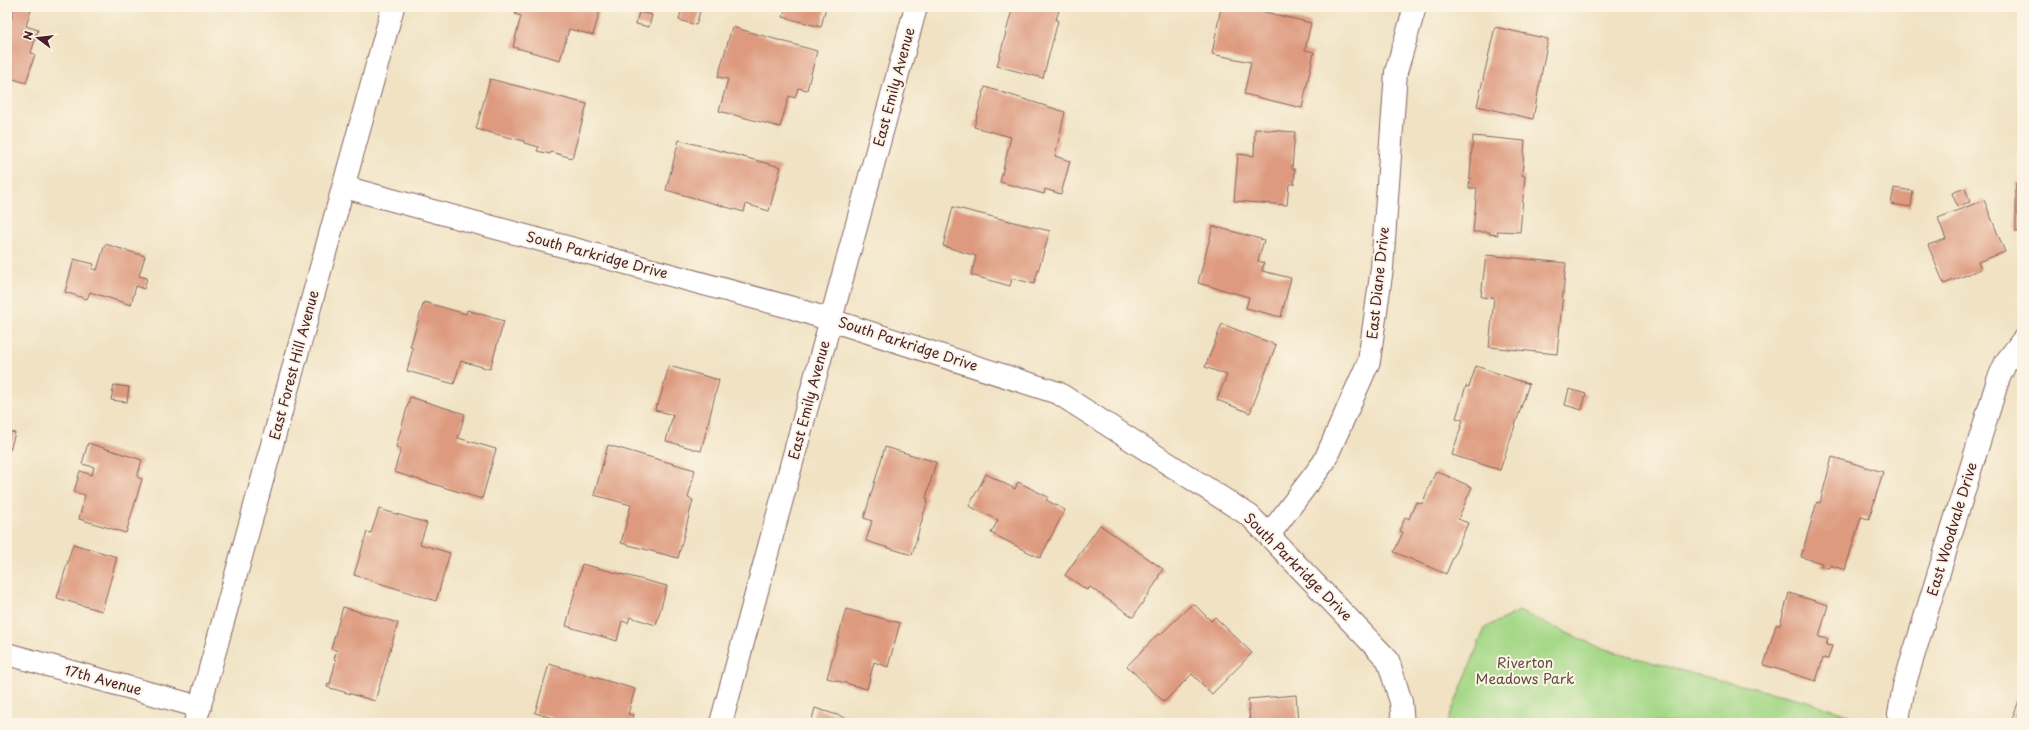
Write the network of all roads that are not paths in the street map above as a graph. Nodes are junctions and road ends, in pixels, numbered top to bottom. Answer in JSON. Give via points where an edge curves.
{"nodes":[{"id":1,"x":393,"y":7,"type":"edge"},
{"id":2,"x":916,"y":7,"type":"edge"},
{"id":3,"x":1415,"y":7,"type":"edge"},
{"id":4,"x":344,"y":187,"type":"junction"},
{"id":5,"x":831,"y":319,"type":"junction"},
{"id":6,"x":2022,"y":341,"type":"edge"},
{"id":7,"x":1269,"y":534,"type":"junction"},
{"id":8,"x":7,"y":654,"type":"edge"},
{"id":9,"x":197,"y":715,"type":"edge"},
{"id":10,"x":721,"y":723,"type":"edge"},
{"id":11,"x":1403,"y":723,"type":"edge"},
{"id":12,"x":1900,"y":723,"type":"edge"}],
"edges":[{"from":1,"to":4,"type":"street","name":"East Forest Hill Avenue"},
{"from":2,"to":5,"type":"street","name":"East Emily Avenue"},
{"from":3,"to":7,"type":"street","name":"East Diane Drive","via":[[1396,72],[1382,268],[1369,361],[1324,462]]},
{"from":4,"to":5,"type":"street","name":"South Parkridge Drive"},
{"from":4,"to":9,"type":"street","name":"East Forest Hill Avenue"},
{"from":5,"to":7,"type":"street","name":"South Parkridge Drive","via":[[1058,393],[1250,516]]},
{"from":5,"to":10,"type":"street","name":"East Emily Avenue"},
{"from":6,"to":12,"type":"street","name":"East Woodvale Drive","via":[[2006,362],[1998,380],[1904,686],[1898,714]]},
{"from":7,"to":11,"type":"street","name":"South Parkridge Drive","via":[[1388,660],[1402,702]]},
{"from":8,"to":9,"type":"street","name":"17th Avenue"}]}
